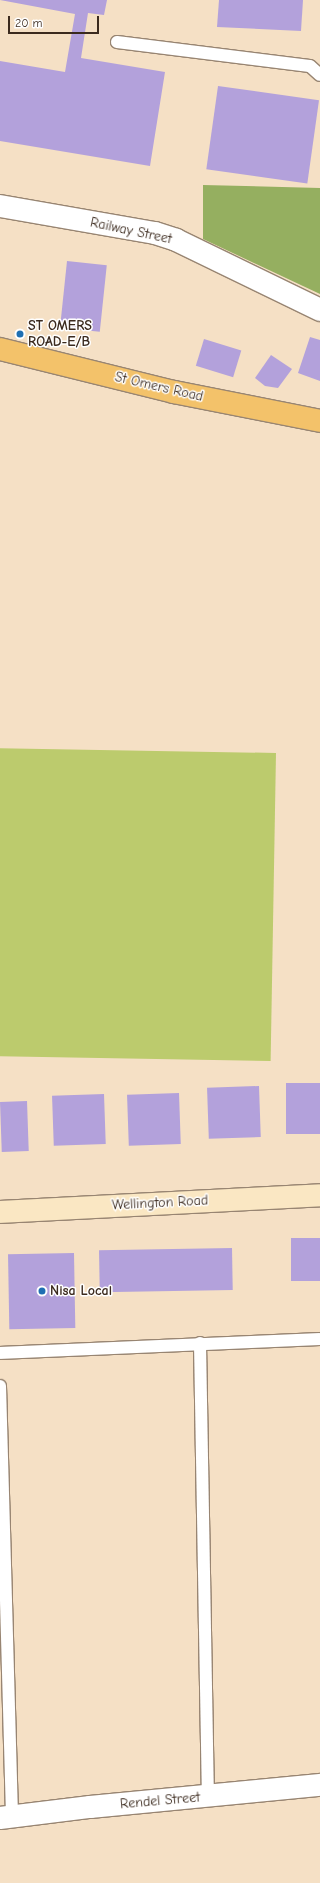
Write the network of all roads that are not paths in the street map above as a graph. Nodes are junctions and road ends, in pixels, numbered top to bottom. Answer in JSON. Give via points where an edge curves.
{"nodes":[{"id":1,"x":117,"y":42,"type":"dead end"},
{"id":2,"x":320,"y":76,"type":"edge"},
{"id":3,"x":0,"y":206,"type":"edge"},
{"id":4,"x":320,"y":310,"type":"edge"},
{"id":5,"x":0,"y":349,"type":"edge"},
{"id":6,"x":320,"y":421,"type":"edge"},
{"id":7,"x":320,"y":1194,"type":"edge"},
{"id":8,"x":0,"y":1212,"type":"edge"},
{"id":9,"x":320,"y":1339,"type":"edge"},
{"id":10,"x":200,"y":1343,"type":"junction"},
{"id":11,"x":0,"y":1353,"type":"edge"},
{"id":12,"x":0,"y":1386,"type":"edge"},
{"id":13,"x":320,"y":1785,"type":"edge"},
{"id":14,"x":208,"y":1797,"type":"junction"},
{"id":15,"x":6,"y":1818,"type":"edge"}],
"edges":[{"from":1,"to":2,"type":"lane","via":[[310,66]]},
{"from":3,"to":4,"type":"street","name":"Railway Street","via":[[176,240]]},
{"from":5,"to":6,"type":"main road","name":"St Omers Road","via":[[174,392]]},
{"from":7,"to":8,"type":"street","name":"Wellington Road"},
{"from":9,"to":10,"type":"lane"},
{"from":10,"to":11,"type":"lane"},
{"from":10,"to":14,"type":"lane"},
{"from":12,"to":15,"type":"lane"},
{"from":13,"to":14,"type":"street","name":"Rendel Street"},
{"from":14,"to":15,"type":"street","name":"Rendel Street","via":[[90,1807]]}]}
